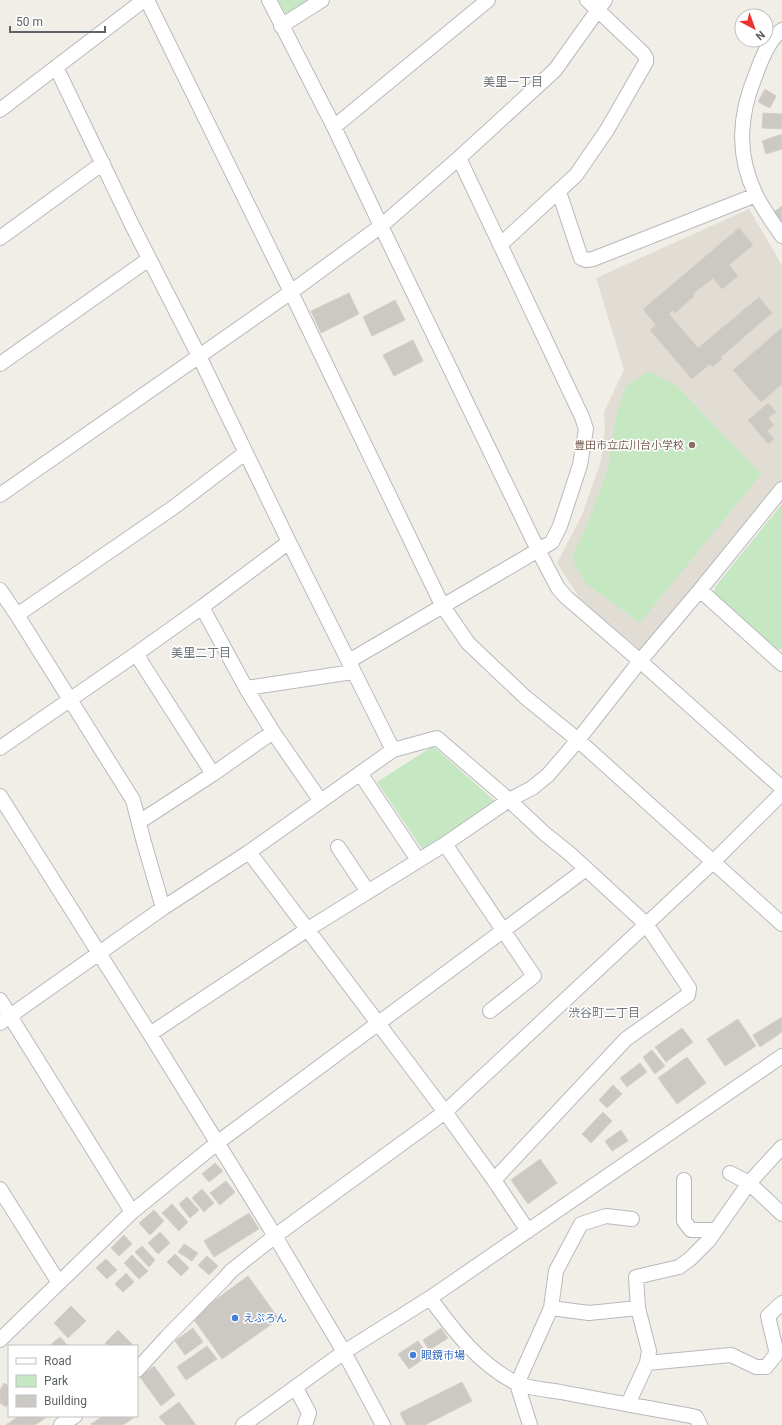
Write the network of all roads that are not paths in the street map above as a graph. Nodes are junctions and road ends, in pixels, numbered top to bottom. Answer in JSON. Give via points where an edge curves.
{"nodes":[{"id":1,"x":144,"y":0,"type":"edge"},
{"id":2,"x":147,"y":0,"type":"edge"},
{"id":3,"x":269,"y":0,"type":"edge"},
{"id":4,"x":322,"y":0,"type":"edge"},
{"id":5,"x":488,"y":0,"type":"edge"},
{"id":6,"x":587,"y":0,"type":"edge"},
{"id":7,"x":602,"y":5,"type":"edge"},
{"id":8,"x":282,"y":26,"type":"junction"},
{"id":9,"x":782,"y":30,"type":"edge"},
{"id":10,"x":56,"y":67,"type":"junction"},
{"id":11,"x":0,"y":110,"type":"edge"},
{"id":12,"x":334,"y":127,"type":"junction"},
{"id":13,"x":459,"y":158,"type":"junction"},
{"id":14,"x":103,"y":163,"type":"junction"},
{"id":15,"x":559,"y":192,"type":"junction"},
{"id":16,"x":756,"y":195,"type":"junction"},
{"id":17,"x":381,"y":226,"type":"junction"},
{"id":18,"x":782,"y":236,"type":"edge"},
{"id":19,"x":0,"y":238,"type":"edge"},
{"id":20,"x":500,"y":245,"type":"junction"},
{"id":21,"x":149,"y":259,"type":"junction"},
{"id":22,"x":291,"y":292,"type":"junction"},
{"id":23,"x":199,"y":356,"type":"junction"},
{"id":24,"x":0,"y":364,"type":"edge"},
{"id":25,"x":245,"y":454,"type":"junction"},
{"id":26,"x":782,"y":489,"type":"edge"},
{"id":27,"x":0,"y":495,"type":"edge"},
{"id":28,"x":289,"y":542,"type":"junction"},
{"id":29,"x":538,"y":550,"type":"junction"},
{"id":30,"x":0,"y":590,"type":"edge"},
{"id":31,"x":700,"y":590,"type":"junction"},
{"id":32,"x":442,"y":606,"type":"junction"},
{"id":33,"x":202,"y":607,"type":"junction"},
{"id":34,"x":17,"y":615,"type":"junction"},
{"id":35,"x":136,"y":654,"type":"junction"},
{"id":36,"x":640,"y":661,"type":"junction"},
{"id":37,"x":782,"y":664,"type":"edge"},
{"id":38,"x":351,"y":666,"type":"junction"},
{"id":39,"x":246,"y":688,"type":"junction"},
{"id":40,"x":70,"y":699,"type":"junction"},
{"id":41,"x":273,"y":732,"type":"junction"},
{"id":42,"x":578,"y":740,"type":"junction"},
{"id":43,"x":0,"y":748,"type":"edge"},
{"id":44,"x":393,"y":750,"type":"junction"},
{"id":45,"x":360,"y":773,"type":"junction"},
{"id":46,"x":213,"y":774,"type":"junction"},
{"id":47,"x":782,"y":788,"type":"edge"},
{"id":48,"x":782,"y":793,"type":"edge"},
{"id":49,"x":0,"y":796,"type":"edge"},
{"id":50,"x":320,"y":800,"type":"junction"},
{"id":51,"x":509,"y":800,"type":"junction"},
{"id":52,"x":139,"y":822,"type":"junction"},
{"id":53,"x":445,"y":844,"type":"junction"},
{"id":54,"x":338,"y":847,"type":"dead end"},
{"id":55,"x":249,"y":852,"type":"junction"},
{"id":56,"x":418,"y":860,"type":"junction"},
{"id":57,"x":712,"y":862,"type":"junction"},
{"id":58,"x":586,"y":869,"type":"junction"},
{"id":59,"x":368,"y":892,"type":"junction"},
{"id":60,"x":163,"y":908,"type":"junction"},
{"id":61,"x":646,"y":924,"type":"junction"},
{"id":62,"x":782,"y":924,"type":"edge"},
{"id":63,"x":308,"y":929,"type":"junction"},
{"id":64,"x":503,"y":931,"type":"junction"},
{"id":65,"x":98,"y":953,"type":"junction"},
{"id":66,"x":0,"y":1000,"type":"edge"},
{"id":67,"x":490,"y":1011,"type":"dead end"},
{"id":68,"x":5,"y":1020,"type":"edge"},
{"id":69,"x":378,"y":1022,"type":"junction"},
{"id":70,"x":150,"y":1034,"type":"junction"},
{"id":71,"x":782,"y":1056,"type":"edge"},
{"id":72,"x":445,"y":1112,"type":"junction"},
{"id":73,"x":217,"y":1143,"type":"junction"},
{"id":74,"x":782,"y":1147,"type":"edge"},
{"id":75,"x":730,"y":1173,"type":"dead end"},
{"id":76,"x":494,"y":1180,"type":"junction"},
{"id":77,"x":684,"y":1180,"type":"dead end"},
{"id":78,"x":749,"y":1183,"type":"junction"},
{"id":79,"x":0,"y":1188,"type":"edge"},
{"id":80,"x":132,"y":1212,"type":"junction"},
{"id":81,"x":782,"y":1214,"type":"edge"},
{"id":82,"x":632,"y":1219,"type":"dead end"},
{"id":83,"x":715,"y":1230,"type":"junction"},
{"id":84,"x":528,"y":1231,"type":"junction"},
{"id":85,"x":274,"y":1236,"type":"junction"},
{"id":86,"x":59,"y":1283,"type":"junction"},
{"id":87,"x":430,"y":1298,"type":"junction"},
{"id":88,"x":782,"y":1303,"type":"edge"},
{"id":89,"x":551,"y":1308,"type":"junction"},
{"id":90,"x":638,"y":1308,"type":"junction"},
{"id":91,"x":0,"y":1340,"type":"edge"},
{"id":92,"x":344,"y":1352,"type":"junction"},
{"id":93,"x":647,"y":1363,"type":"junction"},
{"id":94,"x":138,"y":1369,"type":"edge"},
{"id":95,"x":518,"y":1384,"type":"junction"},
{"id":96,"x":296,"y":1388,"type":"junction"},
{"id":97,"x":628,"y":1404,"type":"junction"},
{"id":98,"x":73,"y":1417,"type":"edge"},
{"id":99,"x":61,"y":1425,"type":"edge"},
{"id":100,"x":243,"y":1425,"type":"edge"},
{"id":101,"x":305,"y":1425,"type":"edge"},
{"id":102,"x":383,"y":1425,"type":"edge"},
{"id":103,"x":530,"y":1425,"type":"edge"},
{"id":104,"x":700,"y":1425,"type":"edge"}],
"edges":[{"from":1,"to":10,"type":"street"},
{"from":2,"to":22,"type":"street"},
{"from":3,"to":8,"type":"street"},
{"from":4,"to":8,"type":"street"},
{"from":5,"to":12,"type":"street"},
{"from":6,"to":7,"type":"street"},
{"from":7,"to":13,"type":"street","via":[[555,70]]},
{"from":7,"to":15,"type":"street","via":[[643,53],[646,62],[607,130],[576,175]]},
{"from":8,"to":12,"type":"street"},
{"from":9,"to":16,"type":"street","via":[[759,65],[746,102],[743,120],[741,134],[744,162]]},
{"from":10,"to":11,"type":"street"},
{"from":10,"to":14,"type":"street"},
{"from":12,"to":17,"type":"street"},
{"from":13,"to":17,"type":"street"},
{"from":13,"to":20,"type":"street"},
{"from":14,"to":19,"type":"street"},
{"from":14,"to":21,"type":"street"},
{"from":15,"to":16,"type":"street","via":[[581,258],[586,260],[592,260]]},
{"from":15,"to":20,"type":"street"},
{"from":16,"to":18,"type":"street"},
{"from":17,"to":22,"type":"street"},
{"from":17,"to":29,"type":"street"},
{"from":20,"to":29,"type":"street","via":[[586,429],[580,465],[560,526],[552,542]]},
{"from":21,"to":23,"type":"street"},
{"from":21,"to":24,"type":"street"},
{"from":22,"to":23,"type":"street"},
{"from":22,"to":32,"type":"street"},
{"from":23,"to":25,"type":"street"},
{"from":23,"to":27,"type":"street"},
{"from":25,"to":28,"type":"street"},
{"from":25,"to":34,"type":"street","via":[[174,507]]},
{"from":26,"to":31,"type":"street"},
{"from":28,"to":33,"type":"street"},
{"from":28,"to":38,"type":"street"},
{"from":29,"to":32,"type":"street"},
{"from":29,"to":36,"type":"street","via":[[558,588]]},
{"from":30,"to":34,"type":"street"},
{"from":31,"to":36,"type":"street"},
{"from":31,"to":37,"type":"street"},
{"from":32,"to":38,"type":"street"},
{"from":32,"to":42,"type":"street","via":[[468,643],[525,697]]},
{"from":33,"to":35,"type":"street"},
{"from":33,"to":39,"type":"street"},
{"from":34,"to":40,"type":"street"},
{"from":35,"to":40,"type":"street"},
{"from":35,"to":46,"type":"street"},
{"from":36,"to":42,"type":"street"},
{"from":36,"to":47,"type":"street"},
{"from":38,"to":39,"type":"street"},
{"from":38,"to":44,"type":"street"},
{"from":39,"to":41,"type":"street"},
{"from":40,"to":43,"type":"street"},
{"from":40,"to":52,"type":"street","via":[[133,800]]},
{"from":41,"to":46,"type":"street"},
{"from":41,"to":50,"type":"street"},
{"from":42,"to":51,"type":"street","via":[[548,775],[532,788]]},
{"from":42,"to":57,"type":"street"},
{"from":44,"to":45,"type":"street"},
{"from":44,"to":51,"type":"street","via":[[437,738]]},
{"from":45,"to":50,"type":"street"},
{"from":45,"to":56,"type":"street"},
{"from":46,"to":52,"type":"street"},
{"from":48,"to":57,"type":"street"},
{"from":49,"to":65,"type":"street"},
{"from":50,"to":55,"type":"street"},
{"from":51,"to":53,"type":"street"},
{"from":51,"to":58,"type":"street"},
{"from":52,"to":60,"type":"street"},
{"from":53,"to":56,"type":"street"},
{"from":53,"to":64,"type":"street"},
{"from":54,"to":59,"type":"street"},
{"from":55,"to":60,"type":"street"},
{"from":55,"to":63,"type":"street"},
{"from":56,"to":59,"type":"street"},
{"from":57,"to":61,"type":"street"},
{"from":57,"to":62,"type":"street"},
{"from":58,"to":61,"type":"street"},
{"from":58,"to":64,"type":"street"},
{"from":59,"to":63,"type":"street"},
{"from":60,"to":65,"type":"street"},
{"from":61,"to":72,"type":"street"},
{"from":61,"to":76,"type":"street","via":[[690,988],[688,995],[626,1039]]},
{"from":63,"to":69,"type":"street"},
{"from":63,"to":70,"type":"street"},
{"from":64,"to":67,"type":"street","via":[[534,976]]},
{"from":64,"to":69,"type":"street"},
{"from":65,"to":68,"type":"street"},
{"from":65,"to":70,"type":"street"},
{"from":66,"to":68,"type":"street"},
{"from":68,"to":80,"type":"street"},
{"from":69,"to":72,"type":"street"},
{"from":69,"to":73,"type":"street"},
{"from":70,"to":73,"type":"street"},
{"from":71,"to":84,"type":"street"},
{"from":72,"to":76,"type":"street"},
{"from":72,"to":85,"type":"street"},
{"from":73,"to":80,"type":"street"},
{"from":73,"to":85,"type":"street"},
{"from":74,"to":78,"type":"street"},
{"from":75,"to":78,"type":"street"},
{"from":76,"to":84,"type":"street"},
{"from":77,"to":83,"type":"street","via":[[686,1225],[691,1230]]},
{"from":78,"to":81,"type":"street"},
{"from":78,"to":83,"type":"street"},
{"from":79,"to":86,"type":"street"},
{"from":80,"to":86,"type":"street"},
{"from":82,"to":89,"type":"street","via":[[606,1216],[581,1224],[556,1271]]},
{"from":83,"to":90,"type":"street","via":[[701,1249],[679,1267],[636,1277]]},
{"from":84,"to":87,"type":"street"},
{"from":85,"to":92,"type":"street"},
{"from":85,"to":94,"type":"street","via":[[231,1271]]},
{"from":86,"to":91,"type":"street"},
{"from":87,"to":92,"type":"street"},
{"from":87,"to":95,"type":"street","via":[[473,1352]]},
{"from":88,"to":93,"type":"street","via":[[768,1316],[776,1350],[775,1356],[766,1367],[756,1367],[730,1355]]},
{"from":89,"to":90,"type":"street","via":[[589,1313]]},
{"from":89,"to":95,"type":"street"},
{"from":90,"to":93,"type":"street","via":[[649,1351]]},
{"from":92,"to":96,"type":"street"},
{"from":92,"to":102,"type":"street"},
{"from":93,"to":97,"type":"street"},
{"from":95,"to":97,"type":"street"},
{"from":95,"to":103,"type":"street"},
{"from":96,"to":100,"type":"street"},
{"from":96,"to":101,"type":"street","via":[[309,1413]]},
{"from":97,"to":104,"type":"street","via":[[696,1417]]},
{"from":98,"to":99,"type":"street"}]}
